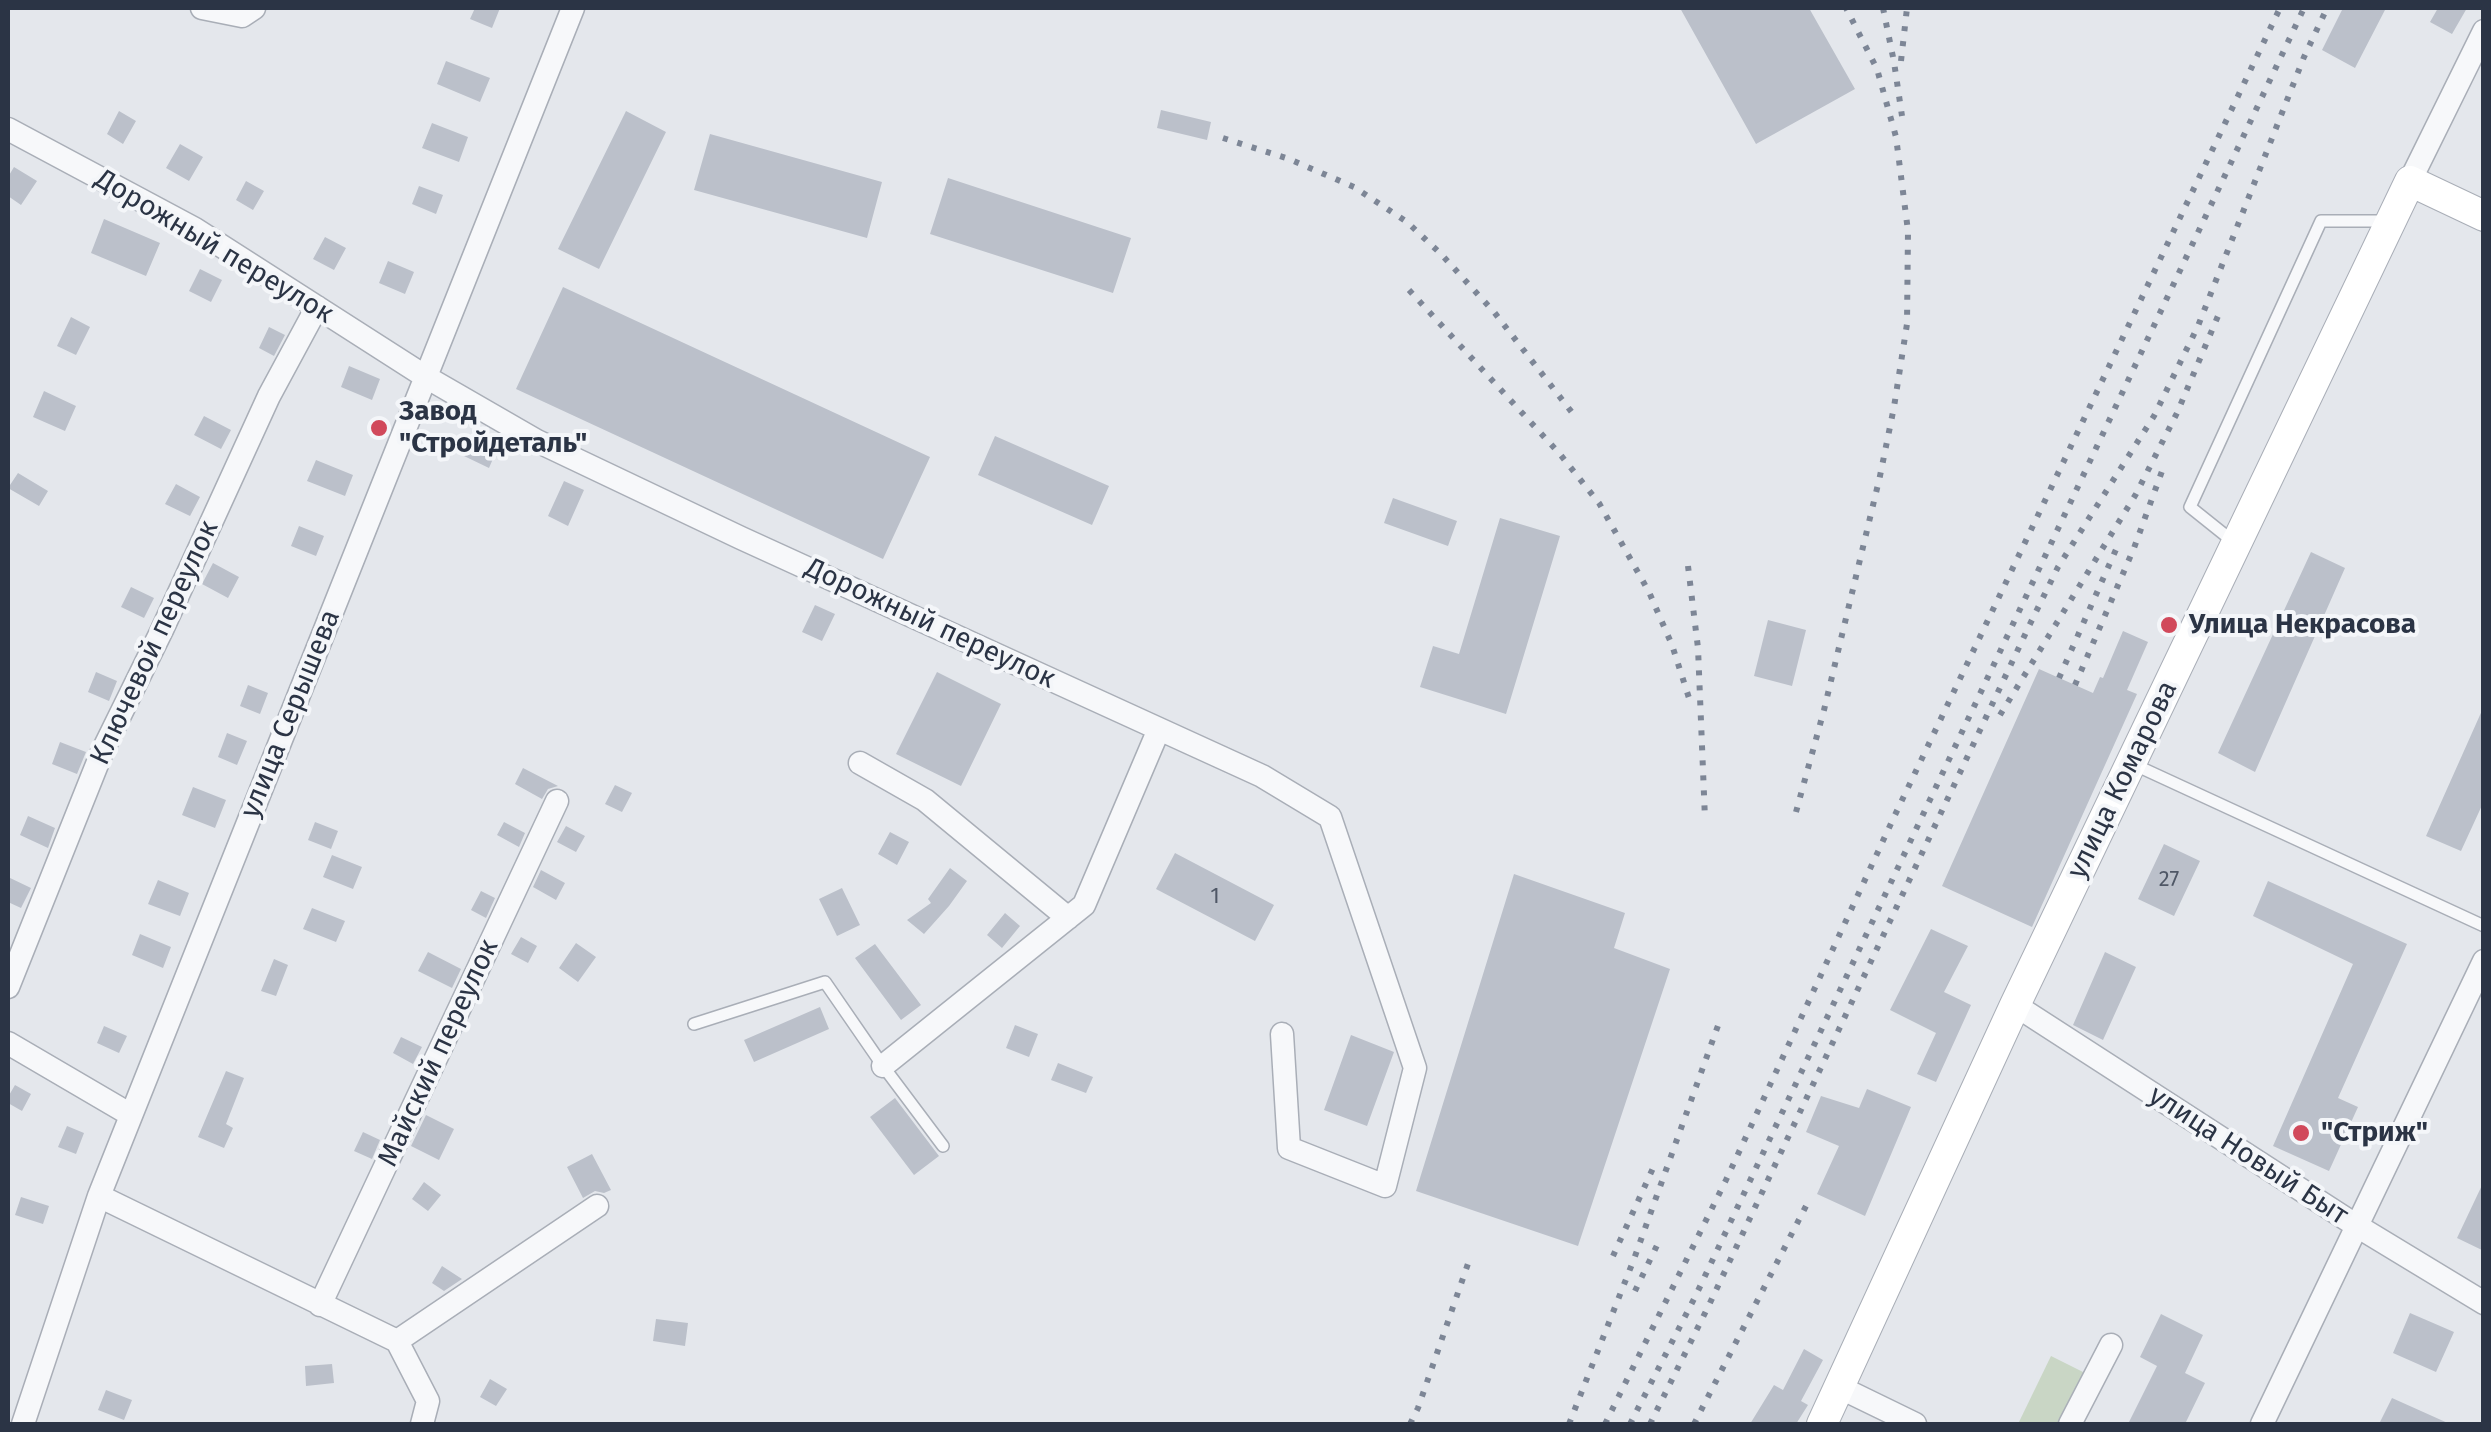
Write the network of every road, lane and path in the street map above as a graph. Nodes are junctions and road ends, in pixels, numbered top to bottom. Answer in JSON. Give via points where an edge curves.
{"nodes":[{"id":1,"x":202,"y":8,"type":"edge"},
{"id":2,"x":254,"y":8,"type":"edge"},
{"id":3,"x":573,"y":8,"type":"edge"},
{"id":4,"x":2484,"y":31,"type":"edge"},
{"id":5,"x":8,"y":129,"type":"edge"},
{"id":6,"x":2410,"y":180,"type":"junction"},
{"id":7,"x":2484,"y":216,"type":"edge"},
{"id":8,"x":2389,"y":221,"type":"junction"},
{"id":9,"x":316,"y":307,"type":"junction"},
{"id":10,"x":426,"y":377,"type":"junction"},
{"id":11,"x":2236,"y":543,"type":"junction"},
{"id":12,"x":1158,"y":729,"type":"junction"},
{"id":13,"x":2131,"y":763,"type":"junction"},
{"id":14,"x":860,"y":764,"type":"dead end"},
{"id":15,"x":557,"y":801,"type":"dead end"},
{"id":16,"x":1068,"y":918,"type":"junction"},
{"id":17,"x":2484,"y":926,"type":"edge"},
{"id":18,"x":2484,"y":961,"type":"edge"},
{"id":19,"x":8,"y":987,"type":"edge"},
{"id":20,"x":2015,"y":1005,"type":"junction"},
{"id":21,"x":694,"y":1024,"type":"dead end"},
{"id":22,"x":1282,"y":1034,"type":"dead end"},
{"id":23,"x":8,"y":1043,"type":"edge"},
{"id":24,"x":883,"y":1066,"type":"junction"},
{"id":25,"x":131,"y":1116,"type":"junction"},
{"id":26,"x":944,"y":1146,"type":"dead end"},
{"id":27,"x":99,"y":1196,"type":"junction"},
{"id":28,"x":597,"y":1206,"type":"dead end"},
{"id":29,"x":2357,"y":1226,"type":"junction"},
{"id":30,"x":2484,"y":1304,"type":"edge"},
{"id":31,"x":320,"y":1306,"type":"junction"},
{"id":32,"x":397,"y":1341,"type":"junction"},
{"id":33,"x":2111,"y":1345,"type":"dead end"},
{"id":34,"x":1839,"y":1387,"type":"junction"},
{"id":35,"x":23,"y":1424,"type":"edge"},
{"id":36,"x":422,"y":1424,"type":"edge"},
{"id":37,"x":1822,"y":1424,"type":"edge"},
{"id":38,"x":1915,"y":1424,"type":"edge"},
{"id":39,"x":2070,"y":1424,"type":"edge"},
{"id":40,"x":2262,"y":1424,"type":"edge"}],
"edges":[{"from":1,"to":2,"type":"street","via":[[242,16]]},
{"from":3,"to":10,"type":"street","name":"улица Серышева"},
{"from":4,"to":6,"type":"street","name":"улица Комарова"},
{"from":5,"to":9,"type":"street","name":"Дорожный переулок","via":[[195,229]]},
{"from":6,"to":7,"type":"main road"},
{"from":6,"to":8,"type":"main road","name":"улица Комарова"},
{"from":8,"to":11,"type":"main road","name":"улица Комарова"},
{"from":8,"to":11,"type":"lane","via":[[2320,221],[2190,507]]},
{"from":9,"to":10,"type":"street","name":"Дорожный переулок"},
{"from":9,"to":19,"type":"street","name":"Ключевой переулок","via":[[102,752]]},
{"from":10,"to":12,"type":"street","name":"Дорожный переулок","via":[[536,441]]},
{"from":10,"to":25,"type":"street","name":"улица Серышева"},
{"from":11,"to":13,"type":"main road","name":"улица Комарова"},
{"from":12,"to":16,"type":"street","via":[[1084,905]]},
{"from":12,"to":22,"type":"street","name":"Дорожный переулок","via":[[1262,776],[1330,818],[1414,1068],[1385,1186],[1288,1148]]},
{"from":13,"to":17,"type":"lane"},
{"from":13,"to":20,"type":"main road","name":"улица Комарова"},
{"from":14,"to":16,"type":"street","via":[[925,800]]},
{"from":15,"to":31,"type":"street","name":"Майский переулок"},
{"from":16,"to":24,"type":"street"},
{"from":18,"to":29,"type":"street"},
{"from":20,"to":29,"type":"street","name":"улица Новый Быт"},
{"from":20,"to":34,"type":"main road","name":"улица Комарова"},
{"from":21,"to":24,"type":"lane","via":[[825,982]]},
{"from":23,"to":25,"type":"street"},
{"from":24,"to":26,"type":"lane"},
{"from":25,"to":27,"type":"street","name":"улица Серышева"},
{"from":27,"to":31,"type":"street"},
{"from":27,"to":35,"type":"street","name":"улица Серышева"},
{"from":28,"to":32,"type":"street"},
{"from":29,"to":30,"type":"street","name":"улица Новый Быт"},
{"from":29,"to":40,"type":"street"},
{"from":31,"to":32,"type":"street"},
{"from":32,"to":36,"type":"street","via":[[428,1401]]},
{"from":33,"to":39,"type":"street"},
{"from":34,"to":37,"type":"main road","name":"улица Комарова"},
{"from":34,"to":38,"type":"street"}]}
